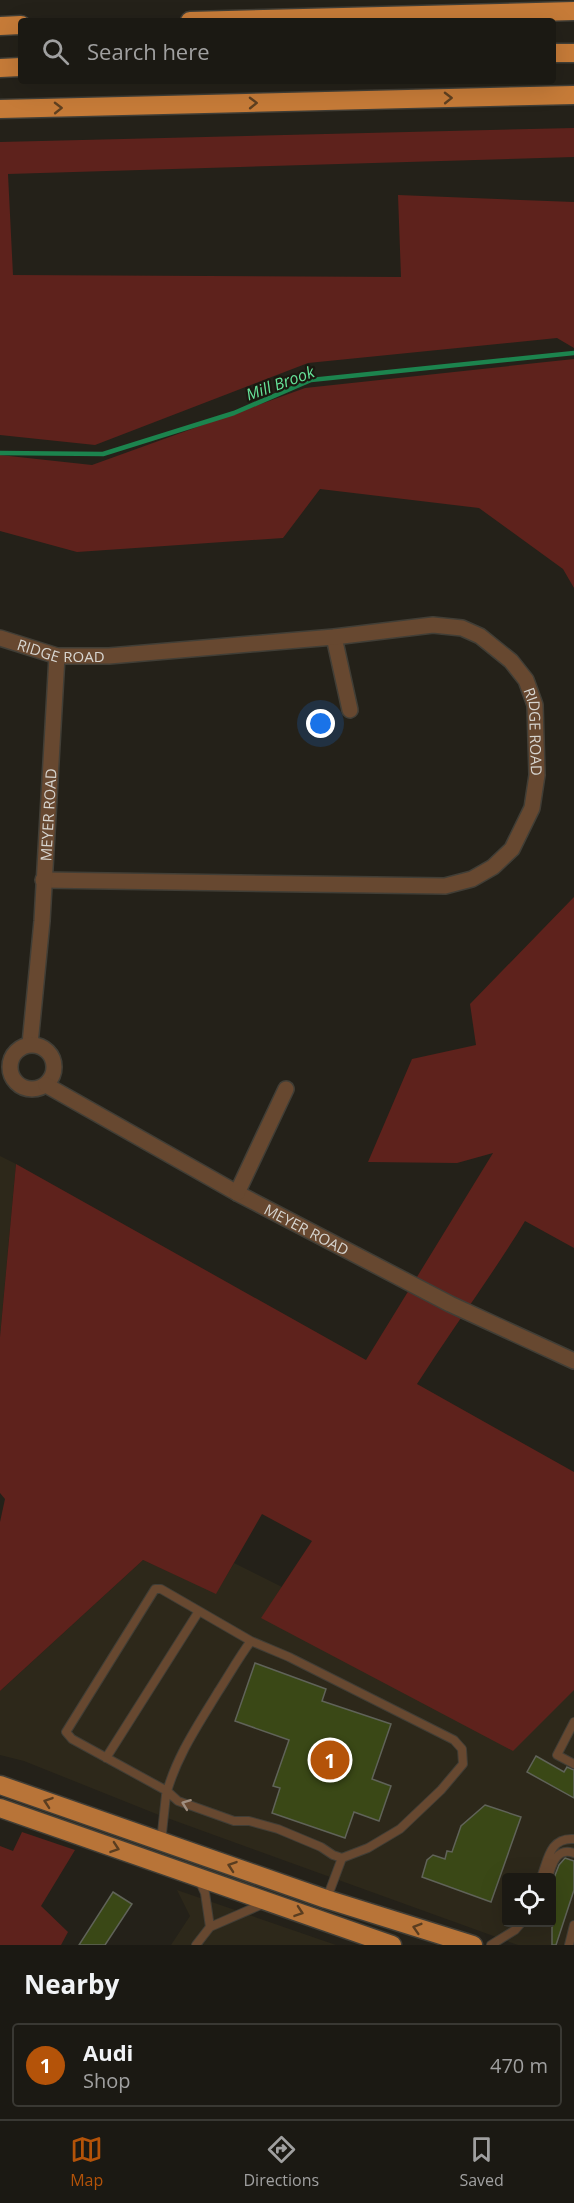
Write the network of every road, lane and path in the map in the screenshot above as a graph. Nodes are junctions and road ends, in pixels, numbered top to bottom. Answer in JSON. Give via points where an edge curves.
{"nodes":[{"id":1,"x":574,"y":11,"type":"edge"},
{"id":2,"x":305,"y":18,"type":"edge"},
{"id":3,"x":18,"y":25,"type":"edge"},
{"id":4,"x":0,"y":26,"type":"edge"},
{"id":5,"x":556,"y":53,"type":"edge"},
{"id":6,"x":574,"y":53,"type":"edge"},
{"id":7,"x":18,"y":67,"type":"edge"},
{"id":8,"x":0,"y":68,"type":"edge"},
{"id":9,"x":574,"y":95,"type":"edge"},
{"id":10,"x":0,"y":109,"type":"edge"},
{"id":11,"x":334,"y":637,"type":"junction"},
{"id":12,"x":0,"y":638,"type":"edge"},
{"id":13,"x":57,"y":656,"type":"junction"},
{"id":14,"x":350,"y":710,"type":"dead end"},
{"id":15,"x":43,"y":880,"type":"junction"},
{"id":16,"x":30,"y":1044,"type":"junction"},
{"id":17,"x":46,"y":1085,"type":"junction"},
{"id":18,"x":286,"y":1089,"type":"dead end"},
{"id":19,"x":237,"y":1193,"type":"junction"},
{"id":20,"x":574,"y":1361,"type":"edge"},
{"id":21,"x":199,"y":1611,"type":"junction"},
{"id":22,"x":251,"y":1641,"type":"junction"},
{"id":23,"x":574,"y":1722,"type":"edge"},
{"id":24,"x":106,"y":1758,"type":"junction"},
{"id":25,"x":574,"y":1764,"type":"edge"},
{"id":26,"x":0,"y":1785,"type":"edge"},
{"id":27,"x":167,"y":1791,"type":"junction"},
{"id":28,"x":0,"y":1808,"type":"edge"},
{"id":29,"x":574,"y":1839,"type":"edge"},
{"id":30,"x":161,"y":1842,"type":"junction"},
{"id":31,"x":574,"y":1853,"type":"edge"},
{"id":32,"x":342,"y":1858,"type":"junction"},
{"id":33,"x":543,"y":1873,"type":"edge"},
{"id":34,"x":550,"y":1873,"type":"edge"},
{"id":35,"x":198,"y":1877,"type":"junction"},
{"id":36,"x":327,"y":1899,"type":"junction"},
{"id":37,"x":268,"y":1902,"type":"junction"},
{"id":38,"x":574,"y":1920,"type":"edge"},
{"id":39,"x":574,"y":1925,"type":"edge"},
{"id":40,"x":210,"y":1927,"type":"junction"},
{"id":41,"x":518,"y":1927,"type":"edge"},
{"id":42,"x":570,"y":1934,"type":"junction"},
{"id":43,"x":196,"y":1945,"type":"edge"},
{"id":44,"x":392,"y":1945,"type":"edge"},
{"id":45,"x":473,"y":1945,"type":"edge"},
{"id":46,"x":491,"y":1945,"type":"edge"},
{"id":47,"x":569,"y":1945,"type":"edge"}],
"edges":[{"from":1,"to":2,"type":"highway"},
{"from":3,"to":4,"type":"highway"},
{"from":5,"to":6,"type":"highway"},
{"from":7,"to":8,"type":"highway"},
{"from":10,"to":9,"type":"highway","one_way":true},
{"from":11,"to":13,"type":"street","name":"RIDGE ROAD","via":[[109,656]]},
{"from":11,"to":14,"type":"street"},
{"from":11,"to":15,"type":"street","name":"RIDGE ROAD","via":[[433,625],[462,628],[480,636],[526,680],[535,705],[537,775],[532,808],[512,849],[493,867],[472,879],[446,886]]},
{"from":12,"to":13,"type":"street","name":"RIDGE ROAD"},
{"from":13,"to":15,"type":"street","name":"MEYER ROAD"},
{"from":15,"to":16,"type":"street","name":"MEYER ROAD"},
{"from":16,"to":17,"type":"street","via":[[44,1048],[53,1059],[54,1073]]},
{"from":16,"to":17,"type":"street","name":"MEYER ROAD","via":[[12,1057],[13,1079],[24,1088],[39,1089]]},
{"from":17,"to":19,"type":"street","name":"MEYER ROAD"},
{"from":18,"to":19,"type":"street"},
{"from":19,"to":20,"type":"street","name":"MEYER ROAD","via":[[450,1304]]},
{"from":21,"to":22,"type":"lane"},
{"from":21,"to":24,"type":"lane"},
{"from":21,"to":24,"type":"lane","via":[[161,1589],[154,1588],[145,1602],[66,1732]]},
{"from":22,"to":27,"type":"lane","via":[[188,1740]]},
{"from":22,"to":32,"type":"lane","via":[[423,1723],[454,1740],[462,1749],[463,1764],[455,1775],[400,1829]]},
{"from":23,"to":25,"type":"lane","via":[[557,1755]]},
{"from":24,"to":27,"type":"lane"},
{"from":30,"to":26,"type":"highway","one_way":true},
{"from":27,"to":30,"type":"lane"},
{"from":32,"to":27,"type":"lane","one_way":true,"via":[[289,1834],[249,1821],[234,1821],[178,1801]]},
{"from":28,"to":35,"type":"highway","one_way":true},
{"from":29,"to":33,"type":"lane","via":[[564,1838],[552,1846]]},
{"from":36,"to":30,"type":"highway","one_way":true},
{"from":31,"to":34,"type":"lane","via":[[560,1852]]},
{"from":32,"to":36,"type":"lane"},
{"from":35,"to":37,"type":"highway"},
{"from":35,"to":40,"type":"lane","via":[[205,1893]]},
{"from":45,"to":36,"type":"highway","one_way":true},
{"from":37,"to":40,"type":"lane"},
{"from":37,"to":44,"type":"highway","one_way":true},
{"from":38,"to":42,"type":"lane"},
{"from":39,"to":42,"type":"lane"},
{"from":40,"to":43,"type":"lane"},
{"from":41,"to":46,"type":"lane"},
{"from":42,"to":47,"type":"lane"}]}
